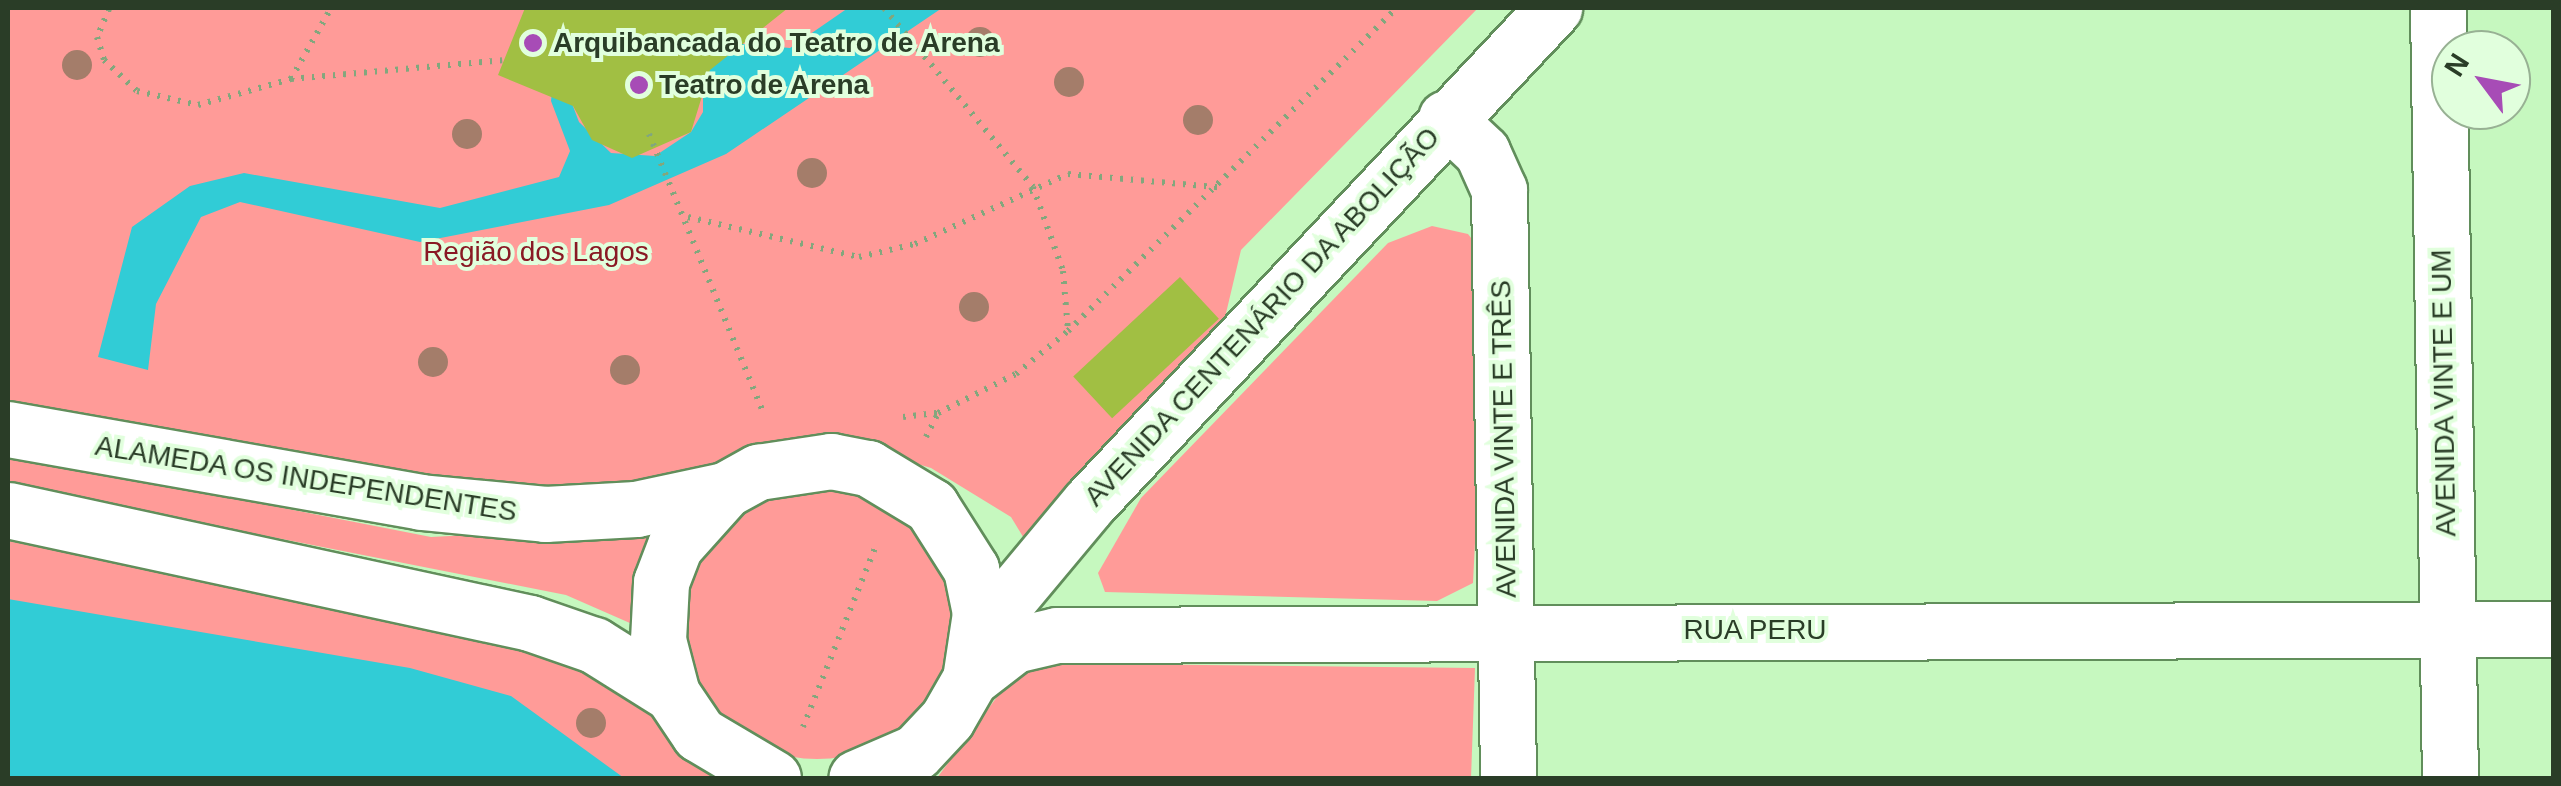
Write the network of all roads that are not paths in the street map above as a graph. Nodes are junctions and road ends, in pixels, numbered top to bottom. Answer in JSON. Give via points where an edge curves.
{"nodes":[{"id":1,"x":1554,"y":8,"type":"edge"},
{"id":2,"x":2438,"y":8,"type":"edge"},
{"id":3,"x":1446,"y":118,"type":"junction"},
{"id":4,"x":8,"y":430,"type":"edge"},
{"id":5,"x":724,"y":490,"type":"junction"},
{"id":6,"x":8,"y":510,"type":"edge"},
{"id":7,"x":2554,"y":628,"type":"edge"},
{"id":8,"x":2448,"y":629,"type":"junction"},
{"id":9,"x":1508,"y":630,"type":"junction"},
{"id":10,"x":974,"y":657,"type":"junction"},
{"id":11,"x":672,"y":694,"type":"junction"},
{"id":12,"x":785,"y":760,"type":"edge"},
{"id":13,"x":915,"y":765,"type":"edge"},
{"id":14,"x":856,"y":778,"type":"edge"},
{"id":15,"x":1508,"y":778,"type":"edge"},
{"id":16,"x":2450,"y":778,"type":"edge"}],
"edges":[{"from":1,"to":3,"type":"street","name":"AVENIDA CENTENÁRIO DA ABOLIÇÃO"},
{"from":2,"to":8,"type":"street","name":"AVENIDA VINTE E UM"},
{"from":3,"to":9,"type":"street","name":"AVENIDA VINTE E TRÊS","via":[[1482,152],[1500,190]]},
{"from":3,"to":10,"type":"street","name":"AVENIDA CENTENÁRIO DA ABOLIÇÃO"},
{"from":4,"to":5,"type":"street","name":"ALAMEDA OS INDEPENDENTES","via":[[421,502],[544,514]]},
{"from":5,"to":10,"type":"street","via":[[758,472],[831,461],[902,483],[955,536],[977,590]]},
{"from":5,"to":11,"type":"street","via":[[686,530],[661,582],[660,658]]},
{"from":6,"to":11,"type":"street","via":[[530,623],[594,645]]},
{"from":7,"to":8,"type":"street","name":"RUA PERU"},
{"from":8,"to":9,"type":"street","name":"RUA PERU"},
{"from":8,"to":16,"type":"street","name":"AVENIDA VINTE E UM"},
{"from":9,"to":10,"type":"street","name":"RUA PERU","via":[[1057,635]]},
{"from":9,"to":15,"type":"street","name":"AVENIDA VINTE E TRÊS"},
{"from":10,"to":13,"type":"street"},
{"from":11,"to":12,"type":"street","via":[[699,734]]},
{"from":13,"to":14,"type":"street"}]}
